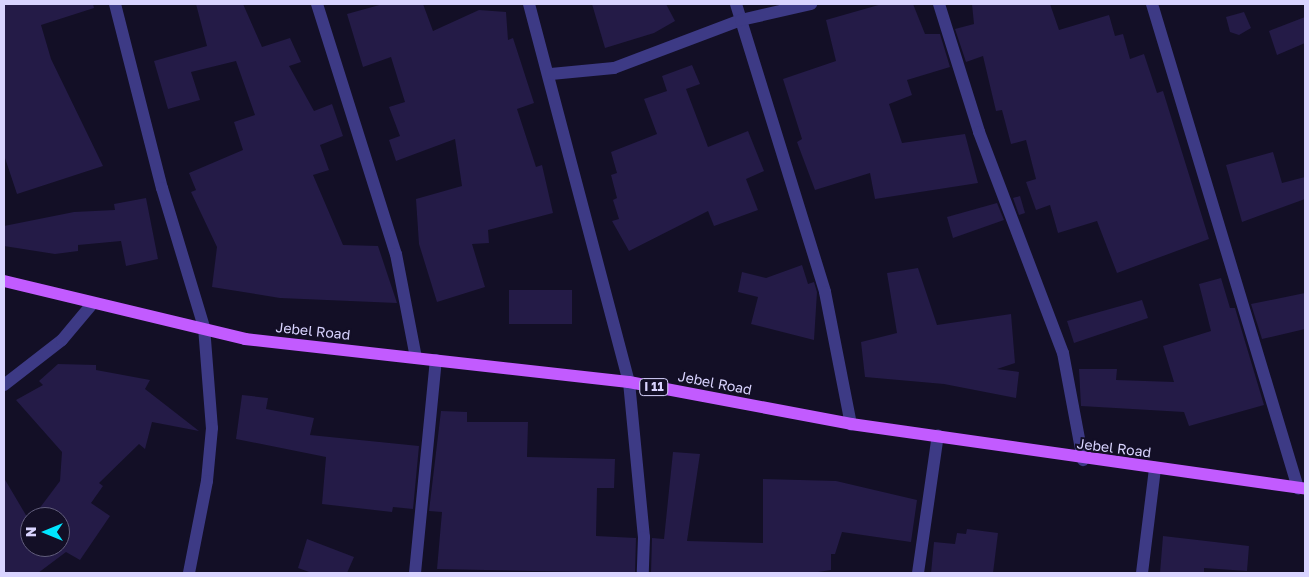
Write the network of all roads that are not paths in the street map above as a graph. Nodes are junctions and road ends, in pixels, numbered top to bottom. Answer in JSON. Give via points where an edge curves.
{"nodes":[{"id":1,"x":115,"y":4,"type":"edge"},
{"id":2,"x":317,"y":4,"type":"edge"},
{"id":3,"x":529,"y":4,"type":"edge"},
{"id":4,"x":736,"y":4,"type":"edge"},
{"id":5,"x":811,"y":4,"type":"edge"},
{"id":6,"x":939,"y":4,"type":"edge"},
{"id":7,"x":1152,"y":4,"type":"edge"},
{"id":8,"x":742,"y":20,"type":"junction"},
{"id":9,"x":551,"y":74,"type":"junction"},
{"id":10,"x":4,"y":281,"type":"edge"},
{"id":11,"x":93,"y":303,"type":"junction"},
{"id":12,"x":204,"y":327,"type":"junction"},
{"id":13,"x":416,"y":358,"type":"junction"},
{"id":14,"x":436,"y":360,"type":"junction"},
{"id":15,"x":629,"y":382,"type":"junction"},
{"id":16,"x":4,"y":385,"type":"edge"},
{"id":17,"x":852,"y":424,"type":"junction"},
{"id":18,"x":938,"y":435,"type":"junction"},
{"id":19,"x":1082,"y":460,"type":"junction"},
{"id":20,"x":1155,"y":468,"type":"junction"},
{"id":21,"x":1302,"y":488,"type":"edge"},
{"id":22,"x":189,"y":573,"type":"edge"},
{"id":23,"x":415,"y":573,"type":"edge"},
{"id":24,"x":643,"y":573,"type":"edge"},
{"id":25,"x":918,"y":573,"type":"edge"},
{"id":26,"x":1142,"y":573,"type":"edge"}],
"edges":[{"from":1,"to":12,"type":"street","via":[[162,188]]},
{"from":2,"to":13,"type":"street","via":[[396,254]]},
{"from":3,"to":9,"type":"street"},
{"from":4,"to":8,"type":"street"},
{"from":5,"to":8,"type":"street"},
{"from":6,"to":19,"type":"street","via":[[979,132],[1063,353]]},
{"from":7,"to":21,"type":"street"},
{"from":8,"to":9,"type":"street","via":[[614,68]]},
{"from":8,"to":17,"type":"street","via":[[825,292]]},
{"from":9,"to":15,"type":"street"},
{"from":10,"to":11,"type":"main road","name":"Jebel Road","number":"I 11"},
{"from":11,"to":12,"type":"main road","name":"Jebel Road","number":"I 11"},
{"from":11,"to":16,"type":"street","via":[[62,340]]},
{"from":12,"to":13,"type":"main road","name":"Jebel Road","number":"I 11","via":[[245,339]]},
{"from":12,"to":22,"type":"street","via":[[212,428]]},
{"from":13,"to":14,"type":"main road","name":"Jebel Road","number":"I 11"},
{"from":14,"to":15,"type":"main road","name":"Jebel Road","number":"I 11"},
{"from":14,"to":23,"type":"street"},
{"from":15,"to":17,"type":"main road","name":"Jebel Road","number":"I 11"},
{"from":15,"to":24,"type":"street","via":[[644,537]]},
{"from":17,"to":18,"type":"main road","name":"Jebel Road","number":"I 11"},
{"from":18,"to":19,"type":"main road","name":"Jebel Road","number":"I 11"},
{"from":18,"to":25,"type":"street"},
{"from":19,"to":20,"type":"main road","name":"Jebel Road","number":"I 11"},
{"from":20,"to":21,"type":"main road","name":"Jebel Road","number":"I 11"},
{"from":20,"to":26,"type":"street"}]}
